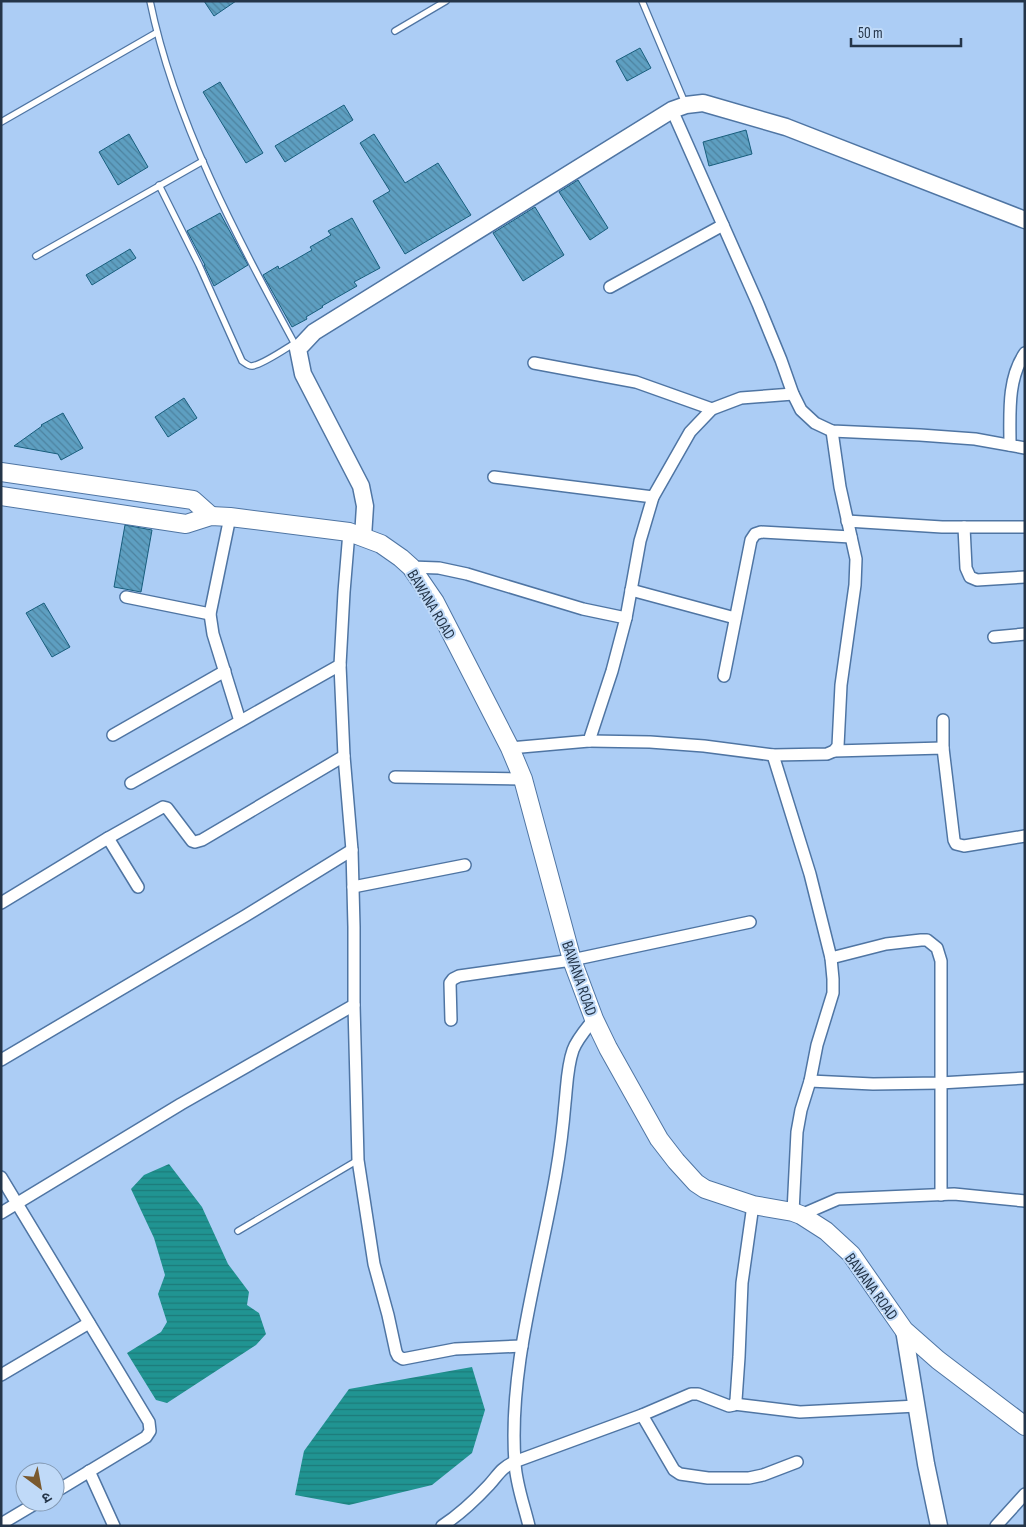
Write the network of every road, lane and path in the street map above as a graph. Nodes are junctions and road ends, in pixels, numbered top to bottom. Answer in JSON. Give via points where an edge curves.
{"nodes":[{"id":1,"x":150,"y":1,"type":"edge"},
{"id":2,"x":446,"y":1,"type":"edge"},
{"id":3,"x":642,"y":1,"type":"edge"},
{"id":4,"x":395,"y":31,"type":"dead end"},
{"id":5,"x":156,"y":33,"type":"junction"},
{"id":6,"x":679,"y":108,"type":"junction"},
{"id":7,"x":1,"y":122,"type":"edge"},
{"id":8,"x":203,"y":160,"type":"junction"},
{"id":9,"x":160,"y":186,"type":"junction"},
{"id":10,"x":1025,"y":220,"type":"edge"},
{"id":11,"x":723,"y":225,"type":"junction"},
{"id":12,"x":36,"y":256,"type":"dead end"},
{"id":13,"x":610,"y":287,"type":"dead end"},
{"id":14,"x":296,"y":346,"type":"junction"},
{"id":15,"x":1025,"y":353,"type":"edge"},
{"id":16,"x":534,"y":363,"type":"dead end"},
{"id":17,"x":793,"y":394,"type":"junction"},
{"id":18,"x":712,"y":409,"type":"junction"},
{"id":19,"x":832,"y":431,"type":"junction"},
{"id":20,"x":1010,"y":445,"type":"junction"},
{"id":21,"x":1025,"y":448,"type":"edge"},
{"id":22,"x":1,"y":472,"type":"edge"},
{"id":23,"x":494,"y":477,"type":"dead end"},
{"id":24,"x":1,"y":496,"type":"edge"},
{"id":25,"x":654,"y":497,"type":"junction"},
{"id":26,"x":211,"y":516,"type":"junction"},
{"id":27,"x":230,"y":517,"type":"junction"},
{"id":28,"x":847,"y":521,"type":"junction"},
{"id":29,"x":964,"y":527,"type":"junction"},
{"id":30,"x":1025,"y":527,"type":"edge"},
{"id":31,"x":356,"y":535,"type":"junction"},
{"id":32,"x":851,"y":538,"type":"junction"},
{"id":33,"x":411,"y":567,"type":"junction"},
{"id":34,"x":1025,"y":577,"type":"edge"},
{"id":35,"x":632,"y":590,"type":"junction"},
{"id":36,"x":126,"y":596,"type":"dead end"},
{"id":37,"x":210,"y":614,"type":"junction"},
{"id":38,"x":626,"y":618,"type":"junction"},
{"id":39,"x":736,"y":618,"type":"junction"},
{"id":40,"x":1025,"y":634,"type":"edge"},
{"id":41,"x":994,"y":637,"type":"dead end"},
{"id":42,"x":340,"y":665,"type":"junction"},
{"id":43,"x":225,"y":671,"type":"junction"},
{"id":44,"x":724,"y":676,"type":"dead end"},
{"id":45,"x":943,"y":720,"type":"dead end"},
{"id":46,"x":240,"y":721,"type":"junction"},
{"id":47,"x":112,"y":735,"type":"dead end"},
{"id":48,"x":590,"y":741,"type":"junction"},
{"id":49,"x":510,"y":748,"type":"junction"},
{"id":50,"x":943,"y":748,"type":"junction"},
{"id":51,"x":834,"y":752,"type":"junction"},
{"id":52,"x":773,"y":755,"type":"junction"},
{"id":53,"x":344,"y":756,"type":"junction"},
{"id":54,"x":395,"y":777,"type":"dead end"},
{"id":55,"x":523,"y":779,"type":"junction"},
{"id":56,"x":131,"y":783,"type":"dead end"},
{"id":57,"x":1025,"y":836,"type":"edge"},
{"id":58,"x":108,"y":838,"type":"junction"},
{"id":59,"x":352,"y":850,"type":"junction"},
{"id":60,"x":465,"y":865,"type":"dead end"},
{"id":61,"x":138,"y":887,"type":"dead end"},
{"id":62,"x":353,"y":887,"type":"junction"},
{"id":63,"x":1,"y":903,"type":"edge"},
{"id":64,"x":750,"y":922,"type":"dead end"},
{"id":65,"x":831,"y":958,"type":"junction"},
{"id":66,"x":572,"y":960,"type":"junction"},
{"id":67,"x":354,"y":1005,"type":"junction"},
{"id":68,"x":594,"y":1019,"type":"junction"},
{"id":69,"x":451,"y":1020,"type":"dead end"},
{"id":70,"x":1,"y":1060,"type":"edge"},
{"id":71,"x":1025,"y":1078,"type":"edge"},
{"id":72,"x":810,"y":1081,"type":"junction"},
{"id":73,"x":940,"y":1083,"type":"junction"},
{"id":74,"x":358,"y":1160,"type":"junction"},
{"id":75,"x":1,"y":1177,"type":"edge"},
{"id":76,"x":941,"y":1195,"type":"junction"},
{"id":77,"x":1025,"y":1201,"type":"edge"},
{"id":78,"x":17,"y":1203,"type":"junction"},
{"id":79,"x":753,"y":1205,"type":"junction"},
{"id":80,"x":1,"y":1213,"type":"edge"},
{"id":81,"x":797,"y":1213,"type":"junction"},
{"id":82,"x":238,"y":1231,"type":"dead end"},
{"id":83,"x":89,"y":1323,"type":"junction"},
{"id":84,"x":904,"y":1330,"type":"junction"},
{"id":85,"x":522,"y":1346,"type":"junction"},
{"id":86,"x":1,"y":1375,"type":"edge"},
{"id":87,"x":734,"y":1404,"type":"junction"},
{"id":88,"x":917,"y":1406,"type":"junction"},
{"id":89,"x":642,"y":1415,"type":"junction"},
{"id":90,"x":1025,"y":1426,"type":"edge"},
{"id":91,"x":514,"y":1462,"type":"junction"},
{"id":92,"x":797,"y":1462,"type":"dead end"},
{"id":93,"x":89,"y":1471,"type":"junction"},
{"id":94,"x":65,"y":1486,"type":"edge"},
{"id":95,"x":1025,"y":1494,"type":"edge"},
{"id":96,"x":21,"y":1512,"type":"edge"},
{"id":97,"x":1,"y":1524,"type":"edge"},
{"id":98,"x":114,"y":1526,"type":"edge"},
{"id":99,"x":442,"y":1526,"type":"edge"},
{"id":100,"x":529,"y":1526,"type":"edge"},
{"id":101,"x":939,"y":1526,"type":"edge"},
{"id":102,"x":996,"y":1526,"type":"edge"}],
"edges":[{"from":1,"to":5,"type":"lane"},
{"from":2,"to":4,"type":"lane"},
{"from":3,"to":6,"type":"lane"},
{"from":5,"to":7,"type":"lane"},
{"from":5,"to":8,"type":"lane","via":[[176,96]]},
{"from":6,"to":10,"type":"street","via":[[704,103],[786,127]]},
{"from":6,"to":11,"type":"street"},
{"from":6,"to":14,"type":"street"},
{"from":8,"to":9,"type":"lane"},
{"from":8,"to":14,"type":"lane"},
{"from":9,"to":12,"type":"lane"},
{"from":9,"to":14,"type":"lane","via":[[200,265],[242,361],[252,366]]},
{"from":11,"to":13,"type":"street"},
{"from":11,"to":17,"type":"street"},
{"from":14,"to":31,"type":"street","via":[[303,374],[360,486],[365,506]]},
{"from":15,"to":20,"type":"street","via":[[1014,373],[1010,399]]},
{"from":16,"to":18,"type":"street","via":[[636,382]]},
{"from":17,"to":18,"type":"street","via":[[742,398]]},
{"from":17,"to":19,"type":"street","via":[[801,410]]},
{"from":18,"to":25,"type":"street","via":[[690,432]]},
{"from":19,"to":20,"type":"street","via":[[975,439]]},
{"from":19,"to":28,"type":"street"},
{"from":20,"to":21,"type":"street"},
{"from":22,"to":26,"type":"main road","via":[[193,500]]},
{"from":23,"to":25,"type":"street"},
{"from":24,"to":26,"type":"main road","name":"BAWANA ROAD","via":[[186,524]]},
{"from":25,"to":35,"type":"street","via":[[640,541]]},
{"from":26,"to":27,"type":"main road","name":"BAWANA ROAD"},
{"from":27,"to":31,"type":"main road","name":"BAWANA ROAD"},
{"from":27,"to":37,"type":"street"},
{"from":28,"to":29,"type":"street"},
{"from":28,"to":32,"type":"street"},
{"from":29,"to":30,"type":"street"},
{"from":29,"to":34,"type":"street","via":[[966,568],[970,577],[977,580]]},
{"from":31,"to":33,"type":"main road","name":"BAWANA ROAD","via":[[381,544]]},
{"from":31,"to":42,"type":"street","via":[[344,592]]},
{"from":32,"to":39,"type":"street","via":[[755,534],[751,540]]},
{"from":32,"to":51,"type":"street","via":[[856,559],[856,585],[841,685],[838,746]]},
{"from":33,"to":38,"type":"street","via":[[467,574],[583,609]]},
{"from":33,"to":49,"type":"main road","name":"BAWANA ROAD","via":[[435,602]]},
{"from":35,"to":38,"type":"street"},
{"from":35,"to":39,"type":"street"},
{"from":36,"to":37,"type":"street"},
{"from":37,"to":43,"type":"street"},
{"from":38,"to":48,"type":"street"},
{"from":39,"to":44,"type":"street"},
{"from":40,"to":41,"type":"street"},
{"from":42,"to":46,"type":"street"},
{"from":42,"to":53,"type":"street"},
{"from":43,"to":46,"type":"street"},
{"from":43,"to":47,"type":"street"},
{"from":45,"to":50,"type":"street"},
{"from":46,"to":56,"type":"street"},
{"from":48,"to":49,"type":"street"},
{"from":48,"to":52,"type":"street","via":[[695,745]]},
{"from":49,"to":55,"type":"main road","name":"BAWANA ROAD"},
{"from":50,"to":51,"type":"street"},
{"from":50,"to":57,"type":"street","via":[[956,844],[964,846]]},
{"from":51,"to":52,"type":"street"},
{"from":52,"to":65,"type":"street","via":[[810,874]]},
{"from":53,"to":58,"type":"street","via":[[202,840],[192,841],[163,807]]},
{"from":53,"to":59,"type":"street"},
{"from":54,"to":55,"type":"street"},
{"from":55,"to":66,"type":"main road","name":"BAWANA ROAD"},
{"from":58,"to":61,"type":"street"},
{"from":58,"to":63,"type":"street"},
{"from":59,"to":62,"type":"street"},
{"from":59,"to":70,"type":"street"},
{"from":60,"to":62,"type":"street"},
{"from":62,"to":67,"type":"street"},
{"from":64,"to":66,"type":"street"},
{"from":65,"to":72,"type":"street","via":[[833,993]]},
{"from":65,"to":73,"type":"street","via":[[886,944],[927,940],[934,944],[940,961]]},
{"from":66,"to":68,"type":"main road","name":"BAWANA ROAD"},
{"from":66,"to":69,"type":"street","via":[[459,976],[450,983]]},
{"from":67,"to":74,"type":"street"},
{"from":67,"to":78,"type":"street"},
{"from":68,"to":79,"type":"main road","name":"BAWANA ROAD","via":[[659,1139],[676,1162],[705,1189]]},
{"from":68,"to":85,"type":"street","via":[[574,1049],[569,1067],[556,1175]]},
{"from":71,"to":73,"type":"street"},
{"from":72,"to":73,"type":"street"},
{"from":72,"to":81,"type":"street","via":[[797,1132]]},
{"from":73,"to":76,"type":"street"},
{"from":74,"to":82,"type":"lane"},
{"from":74,"to":85,"type":"street","via":[[374,1264],[398,1356],[403,1359],[455,1349]]},
{"from":75,"to":78,"type":"street"},
{"from":76,"to":77,"type":"street"},
{"from":76,"to":81,"type":"street","via":[[838,1199]]},
{"from":78,"to":80,"type":"street"},
{"from":78,"to":83,"type":"street"},
{"from":79,"to":81,"type":"main road","name":"BAWANA ROAD"},
{"from":79,"to":87,"type":"street","via":[[742,1283]]},
{"from":81,"to":84,"type":"main road","name":"BAWANA ROAD","via":[[826,1231],[851,1254]]},
{"from":83,"to":86,"type":"street"},
{"from":83,"to":93,"type":"street","via":[[149,1422],[150,1430],[146,1437]]},
{"from":84,"to":88,"type":"street"},
{"from":84,"to":90,"type":"main road","name":"BAWANA ROAD"},
{"from":85,"to":91,"type":"street"},
{"from":87,"to":88,"type":"street","via":[[800,1412]]},
{"from":87,"to":89,"type":"street","via":[[729,1406],[694,1393]]},
{"from":88,"to":101,"type":"street"},
{"from":89,"to":91,"type":"street"},
{"from":89,"to":92,"type":"street","via":[[674,1470],[680,1474],[720,1479],[749,1478]]},
{"from":91,"to":99,"type":"street","via":[[501,1470]]},
{"from":91,"to":100,"type":"street"},
{"from":93,"to":94,"type":"street"},
{"from":93,"to":98,"type":"street"},
{"from":95,"to":102,"type":"street"},
{"from":96,"to":97,"type":"street"}]}
